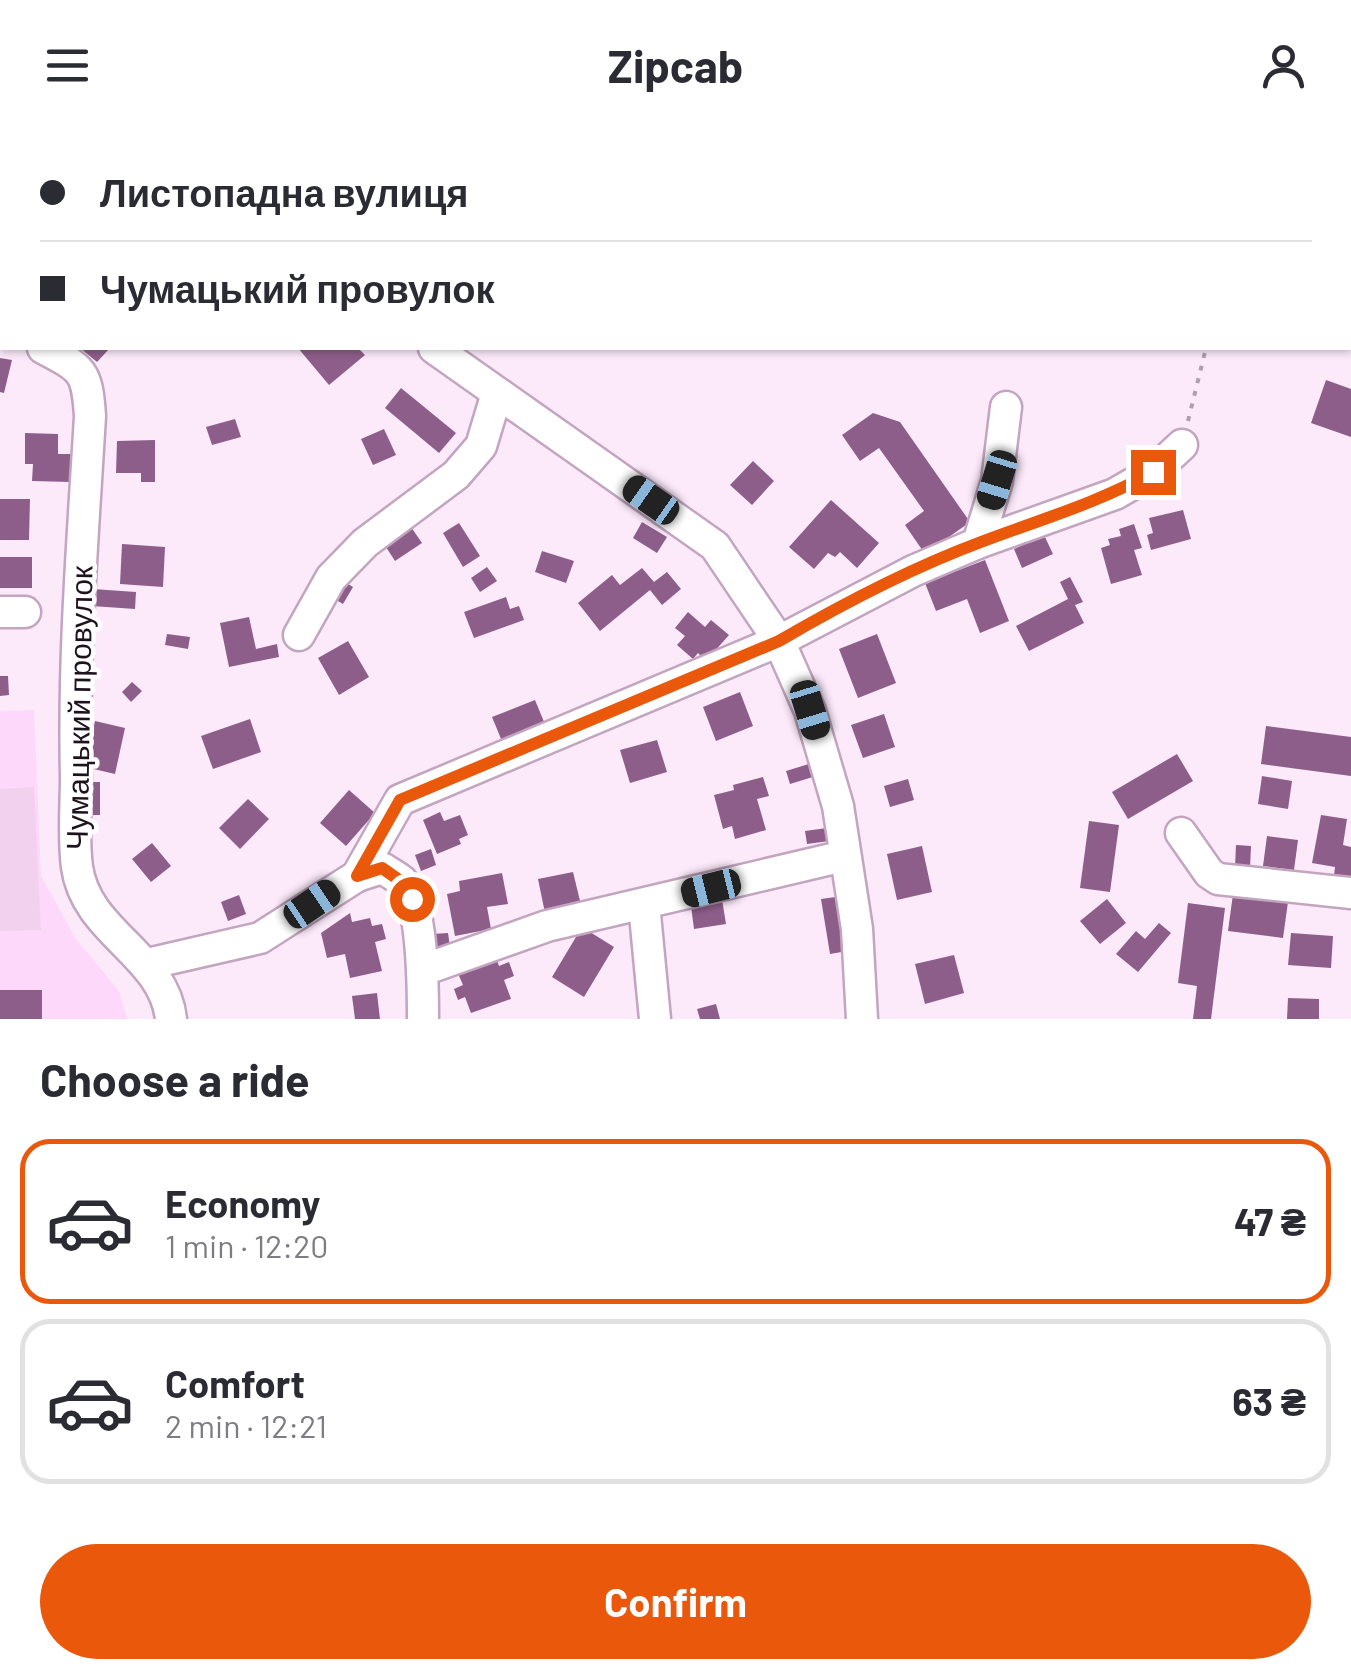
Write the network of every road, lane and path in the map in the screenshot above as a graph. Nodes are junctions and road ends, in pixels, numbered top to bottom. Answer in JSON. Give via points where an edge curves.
{"nodes":[{"id":1,"x":47,"y":350,"type":"edge"},
{"id":2,"x":437,"y":350,"type":"edge"},
{"id":3,"x":1206,"y":350,"type":"edge"},
{"id":4,"x":497,"y":393,"type":"junction"},
{"id":5,"x":1006,"y":407,"type":"dead end"},
{"id":6,"x":1182,"y":445,"type":"joint"},
{"id":7,"x":978,"y":543,"type":"junction"},
{"id":8,"x":299,"y":635,"type":"dead end"},
{"id":9,"x":779,"y":641,"type":"junction"},
{"id":10,"x":1182,"y":833,"type":"dead end"},
{"id":11,"x":844,"y":856,"type":"junction"},
{"id":12,"x":357,"y":876,"type":"junction"},
{"id":13,"x":1351,"y":893,"type":"edge"},
{"id":14,"x":644,"y":904,"type":"junction"},
{"id":15,"x":147,"y":964,"type":"junction"},
{"id":16,"x":423,"y":970,"type":"junction"},
{"id":17,"x":172,"y":1019,"type":"edge"},
{"id":18,"x":423,"y":1019,"type":"edge"},
{"id":19,"x":655,"y":1019,"type":"edge"},
{"id":20,"x":862,"y":1019,"type":"edge"}],
"edges":[{"from":1,"to":15,"type":"street","name":"Чумацький провулок","via":[[88,382],[90,416],[74,697],[77,869],[87,901]]},
{"from":2,"to":4,"type":"street"},
{"from":3,"to":6,"type":"path"},
{"from":4,"to":8,"type":"street","via":[[481,446],[456,475],[354,554],[331,578]]},
{"from":4,"to":9,"type":"street","via":[[714,546]]},
{"from":5,"to":7,"type":"street","via":[[997,480]]},
{"from":6,"to":7,"type":"street","via":[[1115,494]]},
{"from":7,"to":9,"type":"street"},
{"from":9,"to":11,"type":"street","via":[[810,710],[838,806]]},
{"from":9,"to":12,"type":"street","via":[[400,800]]},
{"from":10,"to":13,"type":"street","via":[[1218,879]]},
{"from":11,"to":14,"type":"street"},
{"from":11,"to":20,"type":"street"},
{"from":12,"to":15,"type":"street","via":[[260,938]]},
{"from":12,"to":16,"type":"street","via":[[382,868],[402,882],[412,899]]},
{"from":14,"to":16,"type":"street","via":[[547,926]]},
{"from":14,"to":19,"type":"street"},
{"from":15,"to":17,"type":"street","via":[[166,992]]},
{"from":16,"to":18,"type":"street"}]}
